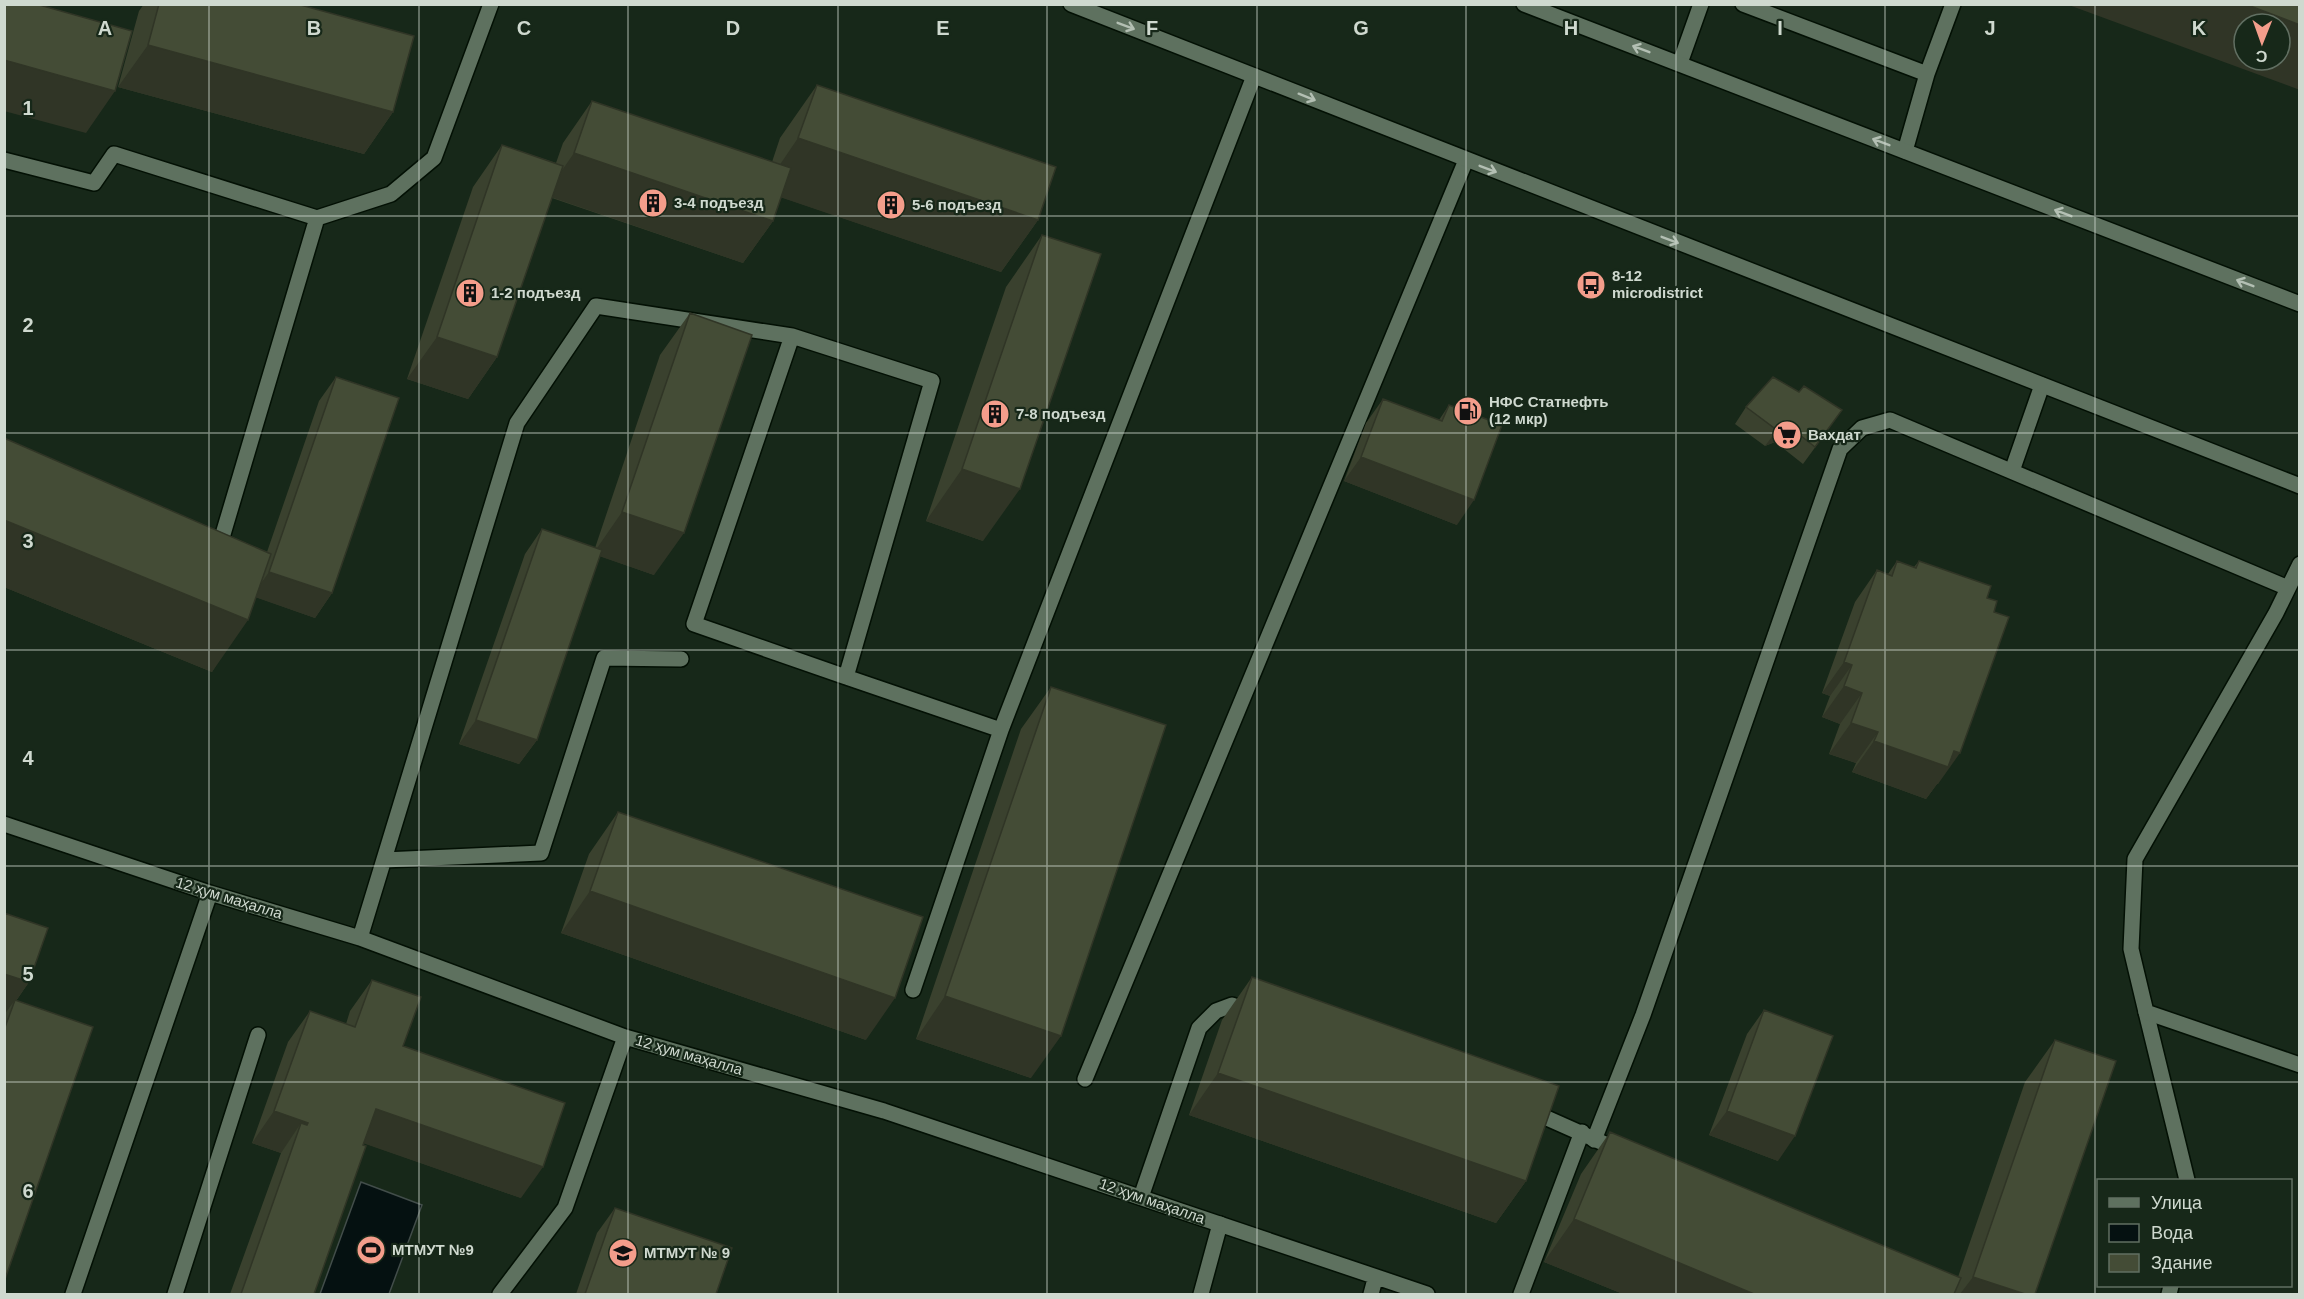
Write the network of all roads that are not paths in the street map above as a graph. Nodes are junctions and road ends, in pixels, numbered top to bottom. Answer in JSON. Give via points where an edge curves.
{"nodes":[{"id":1,"x":491,"y":4,"type":"edge"},
{"id":2,"x":1071,"y":4,"type":"edge"},
{"id":3,"x":1524,"y":4,"type":"edge"},
{"id":4,"x":1701,"y":4,"type":"edge"},
{"id":5,"x":1743,"y":4,"type":"edge"},
{"id":6,"x":1953,"y":4,"type":"edge"},
{"id":7,"x":1680,"y":63,"type":"junction"},
{"id":8,"x":1927,"y":74,"type":"junction"},
{"id":9,"x":1254,"y":76,"type":"junction"},
{"id":10,"x":1905,"y":151,"type":"junction"},
{"id":11,"x":4,"y":160,"type":"edge"},
{"id":12,"x":1466,"y":160,"type":"junction"},
{"id":13,"x":317,"y":218,"type":"junction"},
{"id":14,"x":2300,"y":304,"type":"edge"},
{"id":15,"x":792,"y":336,"type":"junction"},
{"id":16,"x":2042,"y":385,"type":"junction"},
{"id":17,"x":2012,"y":471,"type":"junction"},
{"id":18,"x":2300,"y":486,"type":"edge"},
{"id":19,"x":2300,"y":564,"type":"edge"},
{"id":20,"x":212,"y":568,"type":"edge"},
{"id":21,"x":2288,"y":588,"type":"junction"},
{"id":22,"x":681,"y":659,"type":"dead end"},
{"id":23,"x":846,"y":677,"type":"junction"},
{"id":24,"x":1001,"y":730,"type":"junction"},
{"id":25,"x":4,"y":824,"type":"edge"},
{"id":26,"x":384,"y":860,"type":"junction"},
{"id":27,"x":210,"y":893,"type":"junction"},
{"id":28,"x":360,"y":938,"type":"junction"},
{"id":29,"x":913,"y":990,"type":"edge"},
{"id":30,"x":2146,"y":1012,"type":"junction"},
{"id":31,"x":1266,"y":1017,"type":"edge"},
{"id":32,"x":258,"y":1035,"type":"dead end"},
{"id":33,"x":625,"y":1037,"type":"junction"},
{"id":34,"x":2300,"y":1065,"type":"edge"},
{"id":35,"x":1085,"y":1080,"type":"dead end"},
{"id":36,"x":1521,"y":1107,"type":"edge"},
{"id":37,"x":1588,"y":1136,"type":"junction"},
{"id":38,"x":1637,"y":1158,"type":"edge"},
{"id":39,"x":2187,"y":1179,"type":"edge"},
{"id":40,"x":1141,"y":1197,"type":"junction"},
{"id":41,"x":1220,"y":1224,"type":"junction"},
{"id":42,"x":1375,"y":1279,"type":"junction"},
{"id":43,"x":73,"y":1294,"type":"edge"},
{"id":44,"x":175,"y":1294,"type":"edge"},
{"id":45,"x":500,"y":1294,"type":"edge"},
{"id":46,"x":1201,"y":1294,"type":"edge"},
{"id":47,"x":1371,"y":1294,"type":"edge"},
{"id":48,"x":1427,"y":1294,"type":"edge"},
{"id":49,"x":1521,"y":1294,"type":"edge"}],
"edges":[{"from":1,"to":13,"type":"street","via":[[434,158],[391,194]]},
{"from":2,"to":9,"type":"street","one_way":true},
{"from":7,"to":3,"type":"street","one_way":true},
{"from":4,"to":7,"type":"street"},
{"from":5,"to":8,"type":"street"},
{"from":6,"to":8,"type":"street"},
{"from":10,"to":7,"type":"street","one_way":true},
{"from":8,"to":10,"type":"street"},
{"from":9,"to":12,"type":"street","one_way":true},
{"from":9,"to":24,"type":"street"},
{"from":14,"to":10,"type":"street","one_way":true},
{"from":11,"to":13,"type":"street","via":[[94,183],[114,154]]},
{"from":12,"to":16,"type":"street","one_way":true},
{"from":12,"to":35,"type":"street"},
{"from":13,"to":20,"type":"street"},
{"from":15,"to":23,"type":"street","via":[[932,381]]},
{"from":15,"to":23,"type":"street","via":[[694,624]]},
{"from":15,"to":26,"type":"street","via":[[596,306],[517,423]]},
{"from":16,"to":17,"type":"street"},
{"from":16,"to":18,"type":"street"},
{"from":17,"to":21,"type":"street"},
{"from":17,"to":37,"type":"street","via":[[1890,420],[1862,428],[1840,449],[1643,1015]]},
{"from":19,"to":21,"type":"street"},
{"from":21,"to":30,"type":"street","via":[[2135,860],[2131,949]]},
{"from":22,"to":26,"type":"street","via":[[604,658],[541,853]]},
{"from":23,"to":24,"type":"street"},
{"from":24,"to":29,"type":"street"},
{"from":25,"to":27,"type":"street","name":"12 ҳум маҳалла"},
{"from":26,"to":28,"type":"street"},
{"from":27,"to":28,"type":"street","name":"12 ҳум маҳалла"},
{"from":27,"to":43,"type":"street"},
{"from":28,"to":33,"type":"street","name":"12 ҳум маҳалла"},
{"from":30,"to":34,"type":"street"},
{"from":30,"to":39,"type":"street"},
{"from":31,"to":40,"type":"street","via":[[1232,1005],[1216,1011],[1199,1028]]},
{"from":32,"to":44,"type":"street"},
{"from":33,"to":40,"type":"street","name":"12 ҳум маҳалла","via":[[884,1111]]},
{"from":33,"to":45,"type":"street","via":[[565,1208]]},
{"from":36,"to":37,"type":"street"},
{"from":37,"to":38,"type":"street"},
{"from":37,"to":49,"type":"street"},
{"from":40,"to":41,"type":"street","name":"12 ҳум маҳалла"},
{"from":41,"to":42,"type":"street","name":"12 ҳум маҳалла"},
{"from":41,"to":46,"type":"street"},
{"from":42,"to":47,"type":"street"},
{"from":42,"to":48,"type":"street","name":"12 ҳум маҳалла"}]}
